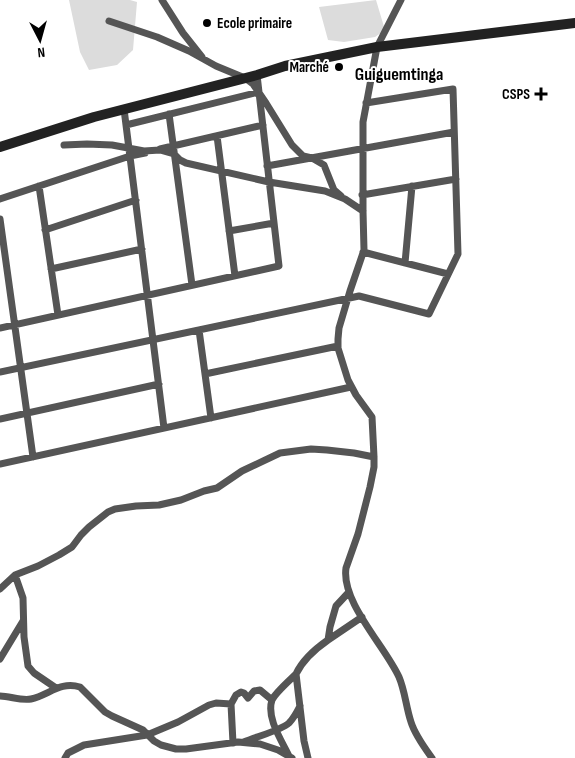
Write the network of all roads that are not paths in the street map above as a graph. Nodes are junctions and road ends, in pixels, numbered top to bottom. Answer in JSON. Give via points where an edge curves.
{"nodes":[{"id":1,"x":162,"y":0,"type":"edge"},
{"id":2,"x":401,"y":0,"type":"edge"},
{"id":3,"x":109,"y":21,"type":"dead end"},
{"id":4,"x":575,"y":23,"type":"edge"},
{"id":5,"x":377,"y":47,"type":"junction"},
{"id":6,"x":205,"y":60,"type":"junction"},
{"id":7,"x":257,"y":75,"type":"junction"},
{"id":8,"x":245,"y":78,"type":"junction"},
{"id":9,"x":259,"y":92,"type":"junction"},
{"id":10,"x":366,"y":103,"type":"junction"},
{"id":11,"x":124,"y":109,"type":"junction"},
{"id":12,"x":169,"y":114,"type":"junction"},
{"id":13,"x":126,"y":125,"type":"junction"},
{"id":14,"x":263,"y":126,"type":"junction"},
{"id":15,"x":454,"y":132,"type":"junction"},
{"id":16,"x":217,"y":136,"type":"junction"},
{"id":17,"x":64,"y":145,"type":"dead end"},
{"id":18,"x":0,"y":147,"type":"edge"},
{"id":19,"x":362,"y":149,"type":"junction"},
{"id":20,"x":174,"y":150,"type":"junction"},
{"id":21,"x":130,"y":152,"type":"junction"},
{"id":22,"x":312,"y":158,"type":"junction"},
{"id":23,"x":267,"y":166,"type":"junction"},
{"id":24,"x":222,"y":171,"type":"junction"},
{"id":25,"x":456,"y":178,"type":"junction"},
{"id":26,"x":269,"y":182,"type":"junction"},
{"id":27,"x":39,"y":186,"type":"junction"},
{"id":28,"x":412,"y":186,"type":"junction"},
{"id":29,"x":362,"y":195,"type":"junction"},
{"id":30,"x":0,"y":199,"type":"edge"},
{"id":31,"x":345,"y":199,"type":"junction"},
{"id":32,"x":136,"y":200,"type":"junction"},
{"id":33,"x":363,"y":212,"type":"junction"},
{"id":34,"x":0,"y":219,"type":"edge"},
{"id":35,"x":274,"y":223,"type":"junction"},
{"id":36,"x":45,"y":230,"type":"junction"},
{"id":37,"x":229,"y":231,"type":"junction"},
{"id":38,"x":142,"y":249,"type":"junction"},
{"id":39,"x":363,"y":252,"type":"junction"},
{"id":40,"x":405,"y":263,"type":"junction"},
{"id":41,"x":51,"y":269,"type":"junction"},
{"id":42,"x":448,"y":274,"type":"junction"},
{"id":43,"x":235,"y":276,"type":"junction"},
{"id":44,"x":8,"y":278,"type":"junction"},
{"id":45,"x":0,"y":280,"type":"edge"},
{"id":46,"x":192,"y":285,"type":"junction"},
{"id":47,"x":148,"y":295,"type":"junction"},
{"id":48,"x":349,"y":298,"type":"junction"},
{"id":49,"x":58,"y":315,"type":"junction"},
{"id":50,"x":15,"y":325,"type":"junction"},
{"id":51,"x":0,"y":328,"type":"edge"},
{"id":52,"x":199,"y":330,"type":"junction"},
{"id":53,"x":153,"y":339,"type":"junction"},
{"id":54,"x":338,"y":346,"type":"junction"},
{"id":55,"x":21,"y":368,"type":"junction"},
{"id":56,"x":0,"y":372,"type":"edge"},
{"id":57,"x":205,"y":374,"type":"junction"},
{"id":58,"x":159,"y":384,"type":"junction"},
{"id":59,"x":351,"y":386,"type":"junction"},
{"id":60,"x":27,"y":413,"type":"junction"},
{"id":61,"x":211,"y":418,"type":"junction"},
{"id":62,"x":0,"y":419,"type":"edge"},
{"id":63,"x":164,"y":428,"type":"junction"},
{"id":64,"x":34,"y":456,"type":"junction"},
{"id":65,"x":374,"y":457,"type":"junction"},
{"id":66,"x":0,"y":464,"type":"edge"},
{"id":67,"x":14,"y":574,"type":"junction"},
{"id":68,"x":0,"y":589,"type":"edge"},
{"id":69,"x":349,"y":592,"type":"junction"},
{"id":70,"x":362,"y":617,"type":"junction"},
{"id":71,"x":24,"y":621,"type":"junction"},
{"id":72,"x":328,"y":640,"type":"junction"},
{"id":73,"x":0,"y":660,"type":"edge"},
{"id":74,"x":296,"y":674,"type":"junction"},
{"id":75,"x":56,"y":688,"type":"junction"},
{"id":76,"x":0,"y":696,"type":"edge"},
{"id":77,"x":272,"y":700,"type":"junction"},
{"id":78,"x":230,"y":704,"type":"junction"},
{"id":79,"x":300,"y":705,"type":"junction"},
{"id":80,"x":275,"y":730,"type":"junction"},
{"id":81,"x":147,"y":735,"type":"junction"},
{"id":82,"x":243,"y":742,"type":"junction"},
{"id":83,"x":233,"y":743,"type":"junction"},
{"id":84,"x":290,"y":757,"type":"edge"},
{"id":85,"x":64,"y":758,"type":"edge"},
{"id":86,"x":308,"y":758,"type":"edge"},
{"id":87,"x":432,"y":758,"type":"edge"}],
"edges":[{"from":1,"to":6,"type":"street"},
{"from":2,"to":5,"type":"street"},
{"from":3,"to":6,"type":"street","via":[[157,37]]},
{"from":4,"to":5,"type":"street"},
{"from":5,"to":7,"type":"street"},
{"from":5,"to":10,"type":"street"},
{"from":6,"to":8,"type":"street"},
{"from":7,"to":8,"type":"street"},
{"from":7,"to":9,"type":"street"},
{"from":8,"to":9,"type":"street"},
{"from":8,"to":11,"type":"street"},
{"from":9,"to":12,"type":"street"},
{"from":9,"to":14,"type":"street"},
{"from":9,"to":22,"type":"street","via":[[292,145],[303,156]]},
{"from":10,"to":15,"type":"street","via":[[453,89]]},
{"from":10,"to":19,"type":"street"},
{"from":11,"to":13,"type":"street"},
{"from":11,"to":18,"type":"street"},
{"from":12,"to":13,"type":"street"},
{"from":12,"to":20,"type":"street"},
{"from":13,"to":21,"type":"street"},
{"from":14,"to":16,"type":"street"},
{"from":14,"to":23,"type":"street"},
{"from":15,"to":19,"type":"street"},
{"from":15,"to":25,"type":"street"},
{"from":16,"to":20,"type":"street"},
{"from":16,"to":24,"type":"street"},
{"from":17,"to":21,"type":"street","via":[[112,146]]},
{"from":19,"to":22,"type":"street"},
{"from":19,"to":29,"type":"street"},
{"from":20,"to":21,"type":"street"},
{"from":20,"to":24,"type":"street","via":[[186,163]]},
{"from":20,"to":46,"type":"street"},
{"from":21,"to":27,"type":"street"},
{"from":21,"to":32,"type":"street"},
{"from":22,"to":23,"type":"street"},
{"from":22,"to":31,"type":"street","via":[[324,165],[334,190]]},
{"from":23,"to":26,"type":"street"},
{"from":24,"to":26,"type":"street"},
{"from":24,"to":37,"type":"street"},
{"from":25,"to":28,"type":"street"},
{"from":25,"to":42,"type":"street","via":[[458,254]]},
{"from":26,"to":31,"type":"street"},
{"from":26,"to":35,"type":"street"},
{"from":27,"to":30,"type":"street"},
{"from":27,"to":36,"type":"street"},
{"from":28,"to":29,"type":"street"},
{"from":28,"to":40,"type":"street"},
{"from":29,"to":33,"type":"street"},
{"from":31,"to":33,"type":"street"},
{"from":32,"to":36,"type":"street"},
{"from":32,"to":38,"type":"street"},
{"from":33,"to":39,"type":"street"},
{"from":34,"to":44,"type":"street"},
{"from":35,"to":37,"type":"street"},
{"from":35,"to":43,"type":"street","via":[[279,266]]},
{"from":36,"to":41,"type":"street"},
{"from":37,"to":43,"type":"street"},
{"from":38,"to":41,"type":"street"},
{"from":38,"to":47,"type":"street"},
{"from":39,"to":40,"type":"street"},
{"from":39,"to":48,"type":"street"},
{"from":40,"to":42,"type":"street"},
{"from":41,"to":49,"type":"street"},
{"from":42,"to":48,"type":"street","via":[[429,314],[358,296]]},
{"from":43,"to":46,"type":"street"},
{"from":44,"to":45,"type":"street"},
{"from":44,"to":50,"type":"street"},
{"from":46,"to":47,"type":"street"},
{"from":47,"to":49,"type":"street"},
{"from":47,"to":53,"type":"street"},
{"from":48,"to":52,"type":"street"},
{"from":48,"to":54,"type":"street","via":[[339,328]]},
{"from":49,"to":50,"type":"street"},
{"from":50,"to":51,"type":"street"},
{"from":50,"to":55,"type":"street"},
{"from":52,"to":53,"type":"street"},
{"from":52,"to":57,"type":"street"},
{"from":53,"to":55,"type":"street"},
{"from":53,"to":58,"type":"street"},
{"from":54,"to":57,"type":"street"},
{"from":54,"to":59,"type":"street"},
{"from":55,"to":56,"type":"street"},
{"from":55,"to":60,"type":"street"},
{"from":57,"to":61,"type":"street"},
{"from":58,"to":60,"type":"street"},
{"from":58,"to":63,"type":"street"},
{"from":59,"to":61,"type":"street"},
{"from":59,"to":65,"type":"street","via":[[372,417]]},
{"from":60,"to":62,"type":"street"},
{"from":60,"to":64,"type":"street"},
{"from":61,"to":63,"type":"street"},
{"from":63,"to":64,"type":"street"},
{"from":64,"to":66,"type":"street"},
{"from":65,"to":67,"type":"street","via":[[311,449],[280,453],[242,471],[217,488],[159,505],[120,507],[108,512],[72,547]]},
{"from":65,"to":69,"type":"street","via":[[370,488],[346,568]]},
{"from":67,"to":68,"type":"street"},
{"from":67,"to":71,"type":"street","via":[[23,598]]},
{"from":69,"to":70,"type":"street"},
{"from":69,"to":72,"type":"street","via":[[336,606]]},
{"from":70,"to":72,"type":"street"},
{"from":70,"to":87,"type":"street","via":[[400,679],[415,732]]},
{"from":71,"to":73,"type":"street"},
{"from":71,"to":75,"type":"street","via":[[28,666]]},
{"from":72,"to":74,"type":"street","via":[[311,653]]},
{"from":74,"to":77,"type":"street"},
{"from":74,"to":79,"type":"street"},
{"from":75,"to":76,"type":"street","via":[[30,699]]},
{"from":75,"to":81,"type":"street","via":[[80,687],[106,712],[138,727]]},
{"from":77,"to":78,"type":"street","via":[[256,690],[248,698],[239,693]]},
{"from":77,"to":80,"type":"street"},
{"from":78,"to":81,"type":"street","via":[[209,705]]},
{"from":78,"to":83,"type":"street"},
{"from":79,"to":80,"type":"street","via":[[289,723]]},
{"from":79,"to":86,"type":"street"},
{"from":80,"to":82,"type":"street"},
{"from":80,"to":84,"type":"street"},
{"from":81,"to":83,"type":"street","via":[[176,749]]},
{"from":81,"to":85,"type":"street","via":[[84,745]]},
{"from":82,"to":83,"type":"street"},
{"from":82,"to":84,"type":"street","via":[[260,744]]}]}
